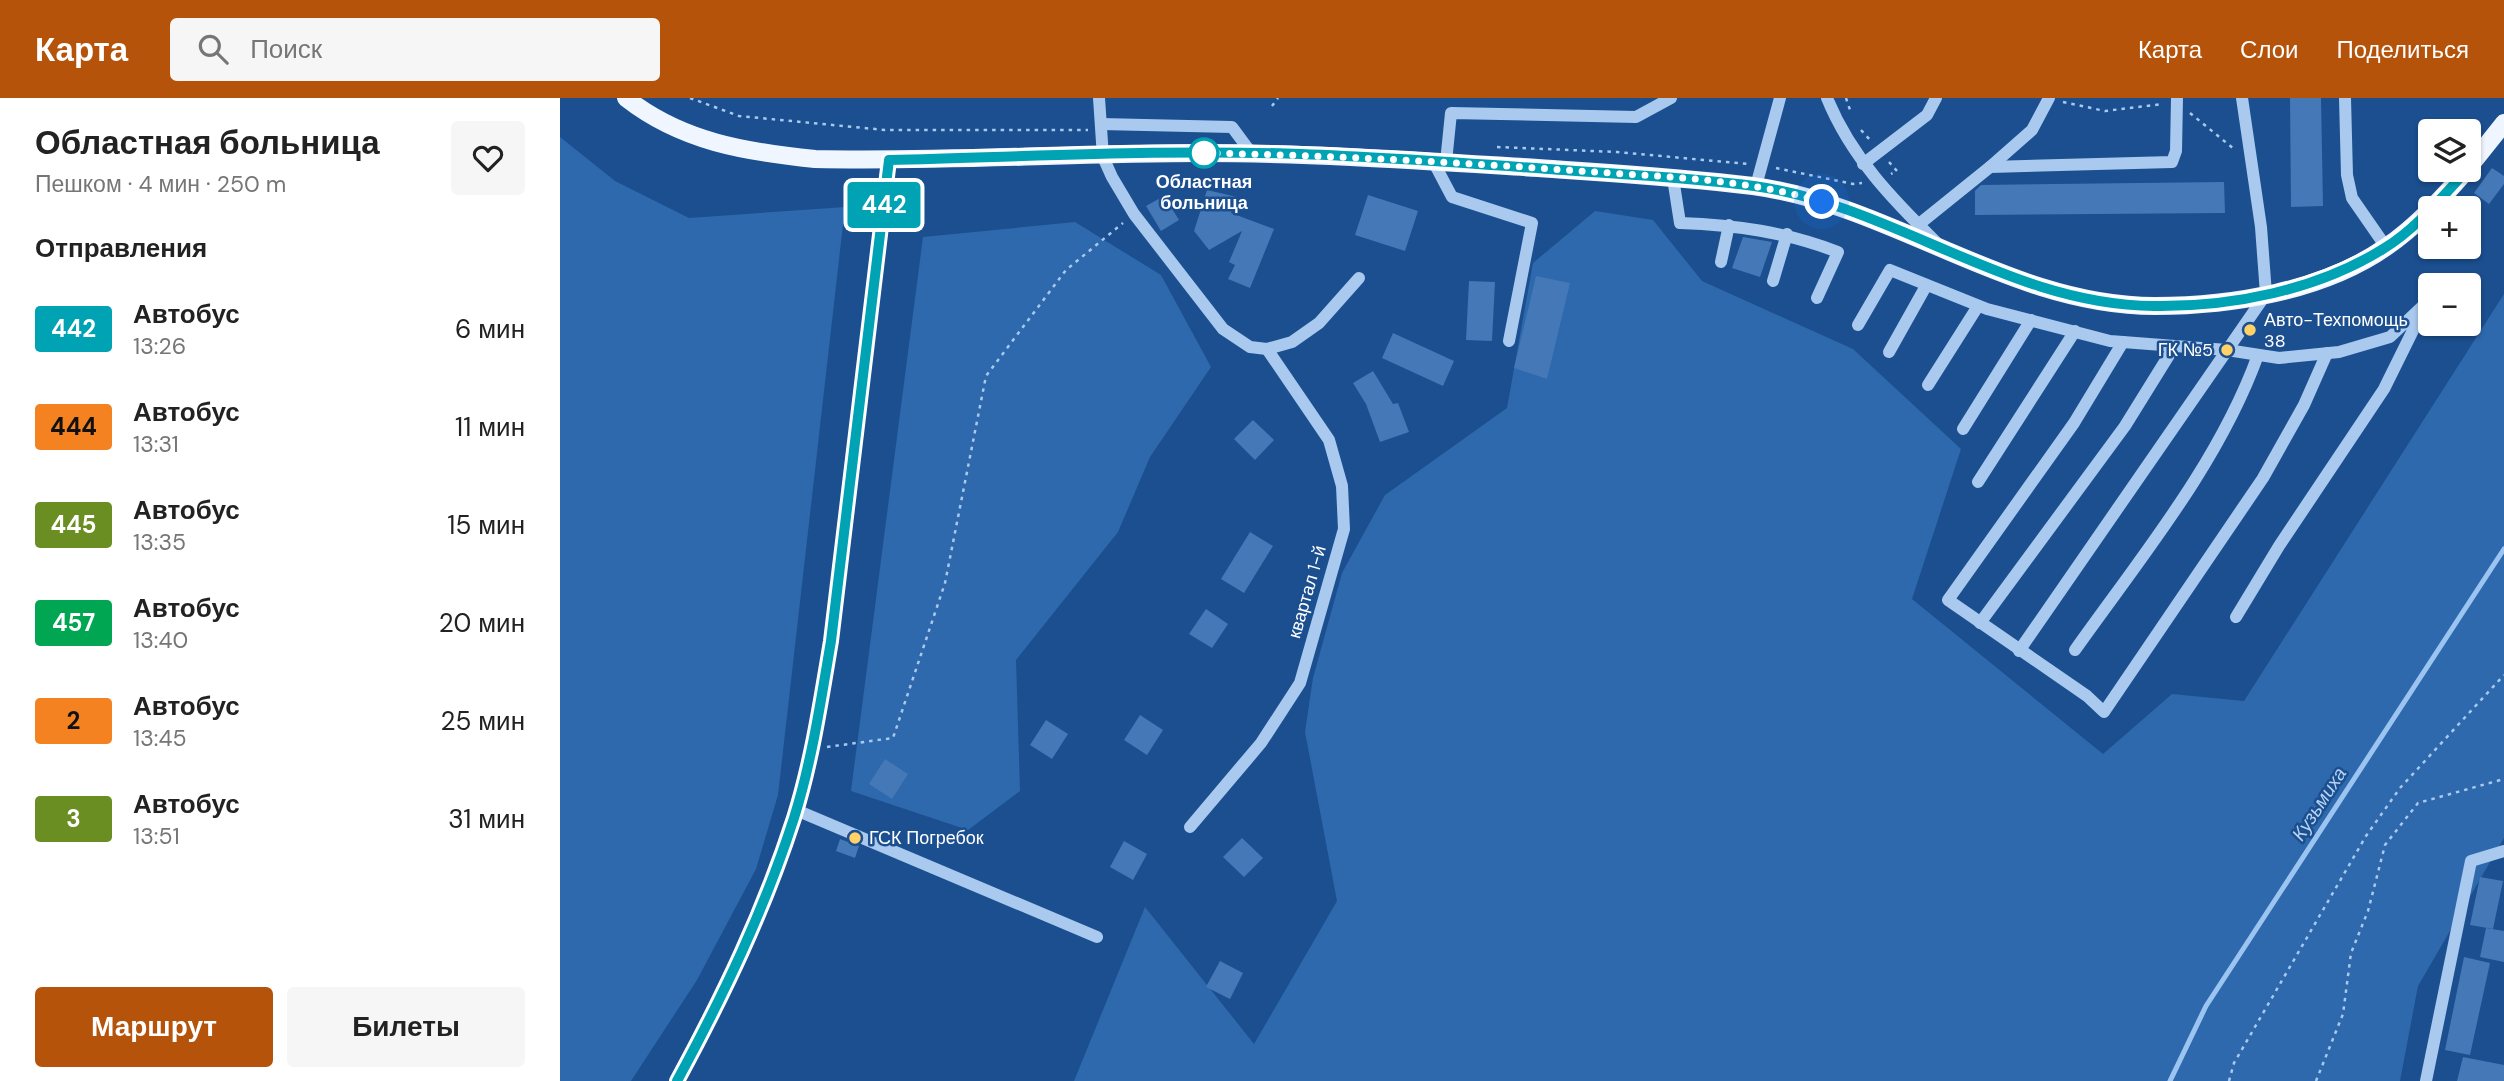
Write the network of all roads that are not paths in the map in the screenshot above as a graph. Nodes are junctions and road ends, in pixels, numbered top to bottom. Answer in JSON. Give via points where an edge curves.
{"nodes":[{"id":1,"x":626,"y":98,"type":"edge"},
{"id":2,"x":1099,"y":98,"type":"edge"},
{"id":3,"x":1671,"y":98,"type":"edge"},
{"id":4,"x":1780,"y":98,"type":"edge"},
{"id":5,"x":1827,"y":98,"type":"edge"},
{"id":6,"x":1937,"y":98,"type":"edge"},
{"id":7,"x":2051,"y":98,"type":"edge"},
{"id":8,"x":2242,"y":98,"type":"edge"},
{"id":9,"x":2345,"y":98,"type":"edge"},
{"id":10,"x":2177,"y":100,"type":"edge"},
{"id":11,"x":2504,"y":123,"type":"edge"},
{"id":12,"x":1096,"y":127,"type":"junction"},
{"id":13,"x":2481,"y":152,"type":"edge"},
{"id":14,"x":1252,"y":154,"type":"junction"},
{"id":15,"x":1103,"y":156,"type":"junction"},
{"id":16,"x":889,"y":160,"type":"junction"},
{"id":17,"x":1439,"y":162,"type":"junction"},
{"id":18,"x":1863,"y":164,"type":"junction"},
{"id":19,"x":1990,"y":167,"type":"junction"},
{"id":20,"x":1673,"y":178,"type":"junction"},
{"id":21,"x":2456,"y":182,"type":"edge"},
{"id":22,"x":1756,"y":186,"type":"junction"},
{"id":23,"x":1729,"y":225,"type":"junction"},
{"id":24,"x":1918,"y":225,"type":"junction"},
{"id":25,"x":1787,"y":234,"type":"junction"},
{"id":26,"x":2386,"y":247,"type":"junction"},
{"id":27,"x":1946,"y":251,"type":"junction"},
{"id":28,"x":1721,"y":262,"type":"dead end"},
{"id":29,"x":1359,"y":278,"type":"dead end"},
{"id":30,"x":1773,"y":281,"type":"dead end"},
{"id":31,"x":1926,"y":286,"type":"junction"},
{"id":32,"x":2266,"y":294,"type":"junction"},
{"id":33,"x":1817,"y":298,"type":"dead end"},
{"id":34,"x":1978,"y":306,"type":"junction"},
{"id":35,"x":2031,"y":320,"type":"junction"},
{"id":36,"x":1858,"y":325,"type":"dead end"},
{"id":37,"x":2075,"y":331,"type":"junction"},
{"id":38,"x":1509,"y":341,"type":"dead end"},
{"id":39,"x":2123,"y":342,"type":"junction"},
{"id":40,"x":2174,"y":347,"type":"junction"},
{"id":41,"x":1267,"y":349,"type":"junction"},
{"id":42,"x":2227,"y":350,"type":"junction"},
{"id":43,"x":1889,"y":352,"type":"dead end"},
{"id":44,"x":2327,"y":353,"type":"junction"},
{"id":45,"x":2258,"y":355,"type":"junction"},
{"id":46,"x":1928,"y":385,"type":"dead end"},
{"id":47,"x":1963,"y":429,"type":"dead end"},
{"id":48,"x":1978,"y":482,"type":"dead end"},
{"id":49,"x":2236,"y":617,"type":"dead end"},
{"id":50,"x":1980,"y":623,"type":"junction"},
{"id":51,"x":2075,"y":650,"type":"dead end"},
{"id":52,"x":2019,"y":651,"type":"junction"},
{"id":53,"x":796,"y":810,"type":"junction"},
{"id":54,"x":1190,"y":827,"type":"dead end"},
{"id":55,"x":2504,"y":851,"type":"edge"},
{"id":56,"x":1097,"y":937,"type":"dead end"},
{"id":57,"x":677,"y":1081,"type":"edge"},
{"id":58,"x":2426,"y":1081,"type":"edge"}],
"edges":[{"from":1,"to":16,"type":"main road","via":[[669,127],[710,143],[787,156]]},
{"from":2,"to":12,"type":"street"},
{"from":3,"to":17,"type":"street","via":[[1636,117],[1451,113]]},
{"from":4,"to":22,"type":"street"},
{"from":5,"to":18,"type":"street"},
{"from":6,"to":18,"type":"street","via":[[1927,115]]},
{"from":7,"to":19,"type":"street","via":[[2032,130]]},
{"from":8,"to":32,"type":"street"},
{"from":9,"to":26,"type":"street","via":[[2352,198]]},
{"from":10,"to":19,"type":"street","via":[[2172,162]]},
{"from":11,"to":13,"type":"main road"},
{"from":12,"to":14,"type":"street","via":[[1232,127]]},
{"from":12,"to":15,"type":"street"},
{"from":14,"to":15,"type":"main road"},
{"from":14,"to":17,"type":"main road"},
{"from":15,"to":16,"type":"main road"},
{"from":15,"to":41,"type":"street","via":[[1134,214],[1223,329],[1250,347]]},
{"from":16,"to":53,"type":"street","via":[[831,641]]},
{"from":17,"to":20,"type":"main road"},
{"from":17,"to":38,"type":"street","via":[[1452,197],[1532,223]]},
{"from":18,"to":24,"type":"street"},
{"from":19,"to":24,"type":"street"},
{"from":20,"to":22,"type":"main road"},
{"from":20,"to":23,"type":"street","via":[[1680,223]]},
{"from":21,"to":26,"type":"main road"},
{"from":22,"to":27,"type":"main road","via":[[1843,208]]},
{"from":23,"to":25,"type":"street"},
{"from":23,"to":28,"type":"street"},
{"from":24,"to":27,"type":"street"},
{"from":25,"to":30,"type":"street"},
{"from":25,"to":33,"type":"street","via":[[1838,252]]},
{"from":26,"to":32,"type":"main road","via":[[2333,275]]},
{"from":27,"to":32,"type":"main road","via":[[2003,276],[2104,303],[2155,306]]},
{"from":29,"to":41,"type":"street","via":[[1319,323],[1292,342]]},
{"from":31,"to":34,"type":"street"},
{"from":31,"to":36,"type":"street","via":[[1891,270]]},
{"from":31,"to":43,"type":"street"},
{"from":32,"to":42,"type":"street"},
{"from":34,"to":35,"type":"street"},
{"from":34,"to":46,"type":"street"},
{"from":35,"to":37,"type":"street"},
{"from":35,"to":47,"type":"street"},
{"from":37,"to":39,"type":"street"},
{"from":37,"to":48,"type":"street"},
{"from":39,"to":40,"type":"street"},
{"from":39,"to":50,"type":"street","via":[[2074,423],[1948,600]]},
{"from":40,"to":42,"type":"street"},
{"from":40,"to":50,"type":"street","via":[[2125,426]]},
{"from":41,"to":54,"type":"street","name":"квартал 1-й","via":[[1329,440],[1342,486],[1344,529],[1300,683],[1261,743]]},
{"from":42,"to":45,"type":"street"},
{"from":42,"to":52,"type":"street"},
{"from":44,"to":45,"type":"street","via":[[2279,358]]},
{"from":44,"to":49,"type":"street","via":[[2390,337],[2427,302],[2384,390]]},
{"from":44,"to":52,"type":"street","via":[[2263,478],[2104,712]]},
{"from":45,"to":51,"type":"street","via":[[2243,397],[2210,453]]},
{"from":50,"to":52,"type":"street"},
{"from":53,"to":56,"type":"street"},
{"from":53,"to":57,"type":"street","via":[[764,904],[723,998]]},
{"from":55,"to":58,"type":"street","via":[[2471,861]]}]}
